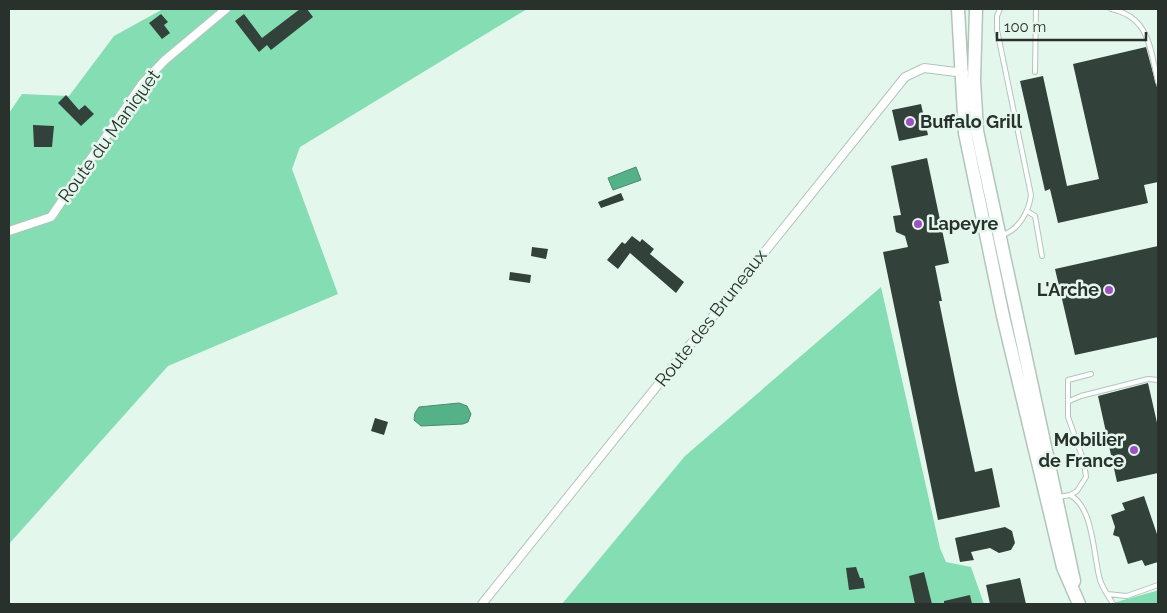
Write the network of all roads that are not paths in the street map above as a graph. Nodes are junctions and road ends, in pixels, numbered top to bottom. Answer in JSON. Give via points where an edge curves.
{"nodes":[{"id":1,"x":226,"y":9,"type":"edge"},
{"id":2,"x":958,"y":9,"type":"edge"},
{"id":3,"x":976,"y":9,"type":"edge"},
{"id":4,"x":1000,"y":9,"type":"edge"},
{"id":5,"x":1036,"y":9,"type":"edge"},
{"id":6,"x":1111,"y":9,"type":"edge"},
{"id":7,"x":961,"y":71,"type":"junction"},
{"id":8,"x":1035,"y":72,"type":"dead end"},
{"id":9,"x":974,"y":80,"type":"junction"},
{"id":10,"x":1158,"y":82,"type":"edge"},
{"id":11,"x":1027,"y":211,"type":"junction"},
{"id":12,"x":9,"y":231,"type":"edge"},
{"id":13,"x":1000,"y":235,"type":"junction"},
{"id":14,"x":1042,"y":256,"type":"dead end"},
{"id":15,"x":1091,"y":374,"type":"dead end"},
{"id":16,"x":1158,"y":380,"type":"edge"},
{"id":17,"x":1069,"y":401,"type":"junction"},
{"id":18,"x":1070,"y":494,"type":"junction"},
{"id":19,"x":1052,"y":498,"type":"junction"},
{"id":20,"x":1158,"y":585,"type":"edge"},
{"id":21,"x":1107,"y":594,"type":"junction"},
{"id":22,"x":1078,"y":602,"type":"edge"},
{"id":23,"x":482,"y":604,"type":"edge"},
{"id":24,"x":1113,"y":604,"type":"edge"}],
"edges":[{"from":1,"to":12,"type":"street","name":"Route du Maniquet","via":[[165,60],[142,84],[51,217]]},
{"from":2,"to":7,"type":"main road"},
{"from":3,"to":9,"type":"main road"},
{"from":4,"to":11,"type":"lane","via":[[997,30],[1031,195]]},
{"from":5,"to":8,"type":"lane"},
{"from":6,"to":10,"type":"lane","via":[[1135,19],[1143,28]]},
{"from":7,"to":9,"type":"street"},
{"from":7,"to":19,"type":"main road","via":[[965,133],[1003,316]]},
{"from":7,"to":23,"type":"street","name":"Route des Bruneaux","via":[[924,68],[906,77],[886,98]]},
{"from":9,"to":13,"type":"main road","via":[[977,131]]},
{"from":11,"to":13,"type":"lane","via":[[1013,230]]},
{"from":11,"to":14,"type":"lane","via":[[1035,216]]},
{"from":13,"to":19,"type":"main road"},
{"from":15,"to":17,"type":"lane","via":[[1068,380]]},
{"from":16,"to":17,"type":"lane"},
{"from":17,"to":18,"type":"lane","via":[[1068,417],[1086,477],[1077,491]]},
{"from":18,"to":19,"type":"lane"},
{"from":18,"to":21,"type":"lane","via":[[1086,515]]},
{"from":19,"to":22,"type":"main road"},
{"from":20,"to":21,"type":"lane","via":[[1127,596]]},
{"from":21,"to":24,"type":"lane"}]}
